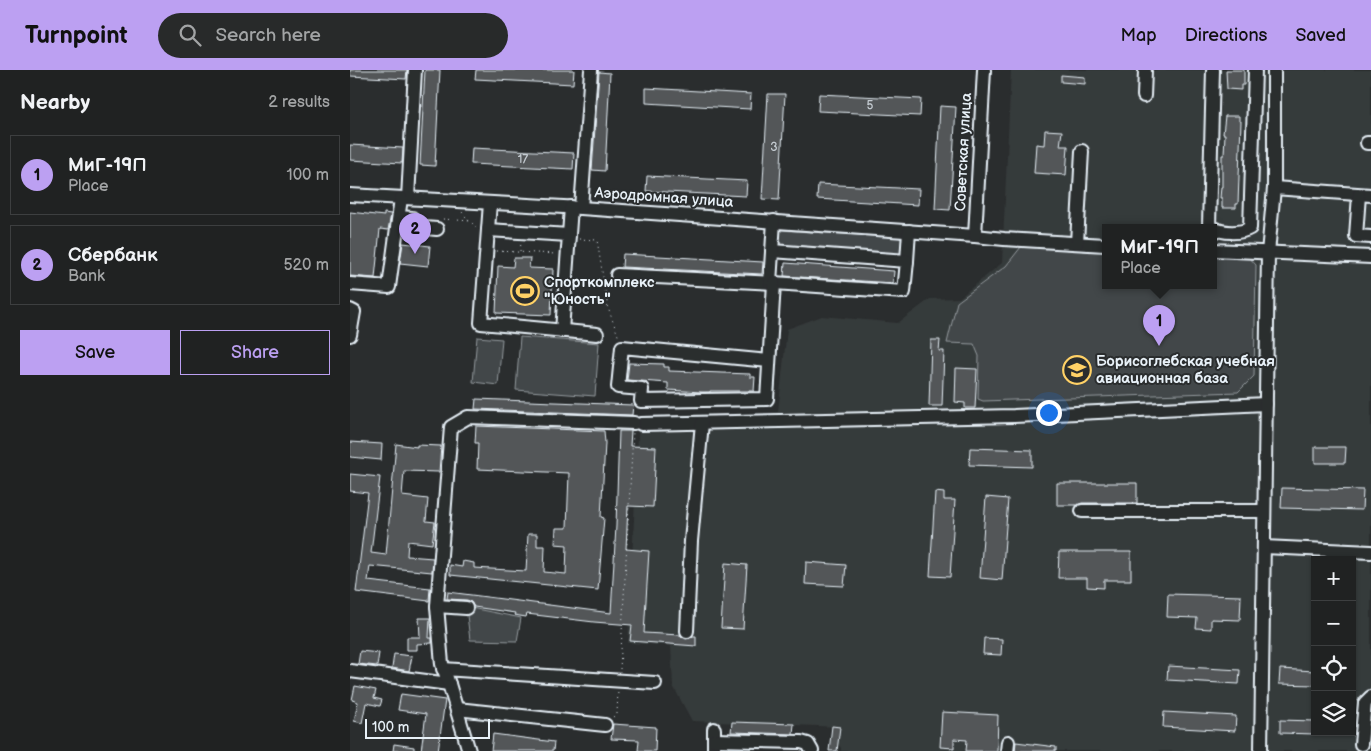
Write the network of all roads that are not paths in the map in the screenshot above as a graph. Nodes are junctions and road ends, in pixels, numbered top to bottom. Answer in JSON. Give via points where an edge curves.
{"nodes":[{"id":1,"x":415,"y":70,"type":"edge"},
{"id":2,"x":591,"y":70,"type":"edge"},
{"id":3,"x":984,"y":70,"type":"edge"},
{"id":4,"x":1213,"y":70,"type":"edge"},
{"id":5,"x":1255,"y":70,"type":"edge"},
{"id":6,"x":1274,"y":70,"type":"edge"},
{"id":7,"x":1145,"y":71,"type":"edge"},
{"id":8,"x":1144,"y":96,"type":"dead end"},
{"id":9,"x":1082,"y":151,"type":"dead end"},
{"id":10,"x":1274,"y":188,"type":"junction"},
{"id":11,"x":350,"y":195,"type":"edge"},
{"id":12,"x":1365,"y":195,"type":"edge"},
{"id":13,"x":404,"y":198,"type":"junction"},
{"id":14,"x":490,"y":203,"type":"junction"},
{"id":15,"x":576,"y":208,"type":"junction"},
{"id":16,"x":398,"y":217,"type":"junction"},
{"id":17,"x":774,"y":222,"type":"junction"},
{"id":18,"x":439,"y":224,"type":"road end"},
{"id":19,"x":1209,"y":224,"type":"edge"},
{"id":20,"x":1217,"y":230,"type":"edge"},
{"id":21,"x":909,"y":231,"type":"junction"},
{"id":22,"x":975,"y":236,"type":"junction"},
{"id":23,"x":1371,"y":237,"type":"edge"},
{"id":24,"x":568,"y":238,"type":"junction"},
{"id":25,"x":487,"y":239,"type":"junction"},
{"id":26,"x":1077,"y":243,"type":"junction"},
{"id":27,"x":1102,"y":245,"type":"edge"},
{"id":28,"x":1217,"y":250,"type":"edge"},
{"id":29,"x":772,"y":251,"type":"junction"},
{"id":30,"x":1268,"y":253,"type":"junction"},
{"id":31,"x":1371,"y":257,"type":"edge"},
{"id":32,"x":907,"y":260,"type":"junction"},
{"id":33,"x":617,"y":275,"type":"dead end"},
{"id":34,"x":772,"y":283,"type":"junction"},
{"id":35,"x":350,"y":284,"type":"edge"},
{"id":36,"x":350,"y":310,"type":"edge"},
{"id":37,"x":562,"y":331,"type":"junction"},
{"id":38,"x":596,"y":334,"type":"dead end"},
{"id":39,"x":350,"y":335,"type":"edge"},
{"id":40,"x":769,"y":361,"type":"junction"},
{"id":41,"x":1266,"y":404,"type":"junction"},
{"id":42,"x":702,"y":423,"type":"junction"},
{"id":43,"x":1082,"y":511,"type":"dead end"},
{"id":44,"x":1264,"y":511,"type":"junction"},
{"id":45,"x":1264,"y":547,"type":"junction"},
{"id":46,"x":1371,"y":552,"type":"edge"},
{"id":47,"x":437,"y":606,"type":"junction"},
{"id":48,"x":466,"y":608,"type":"dead end"},
{"id":49,"x":687,"y":632,"type":"dead end"},
{"id":50,"x":443,"y":669,"type":"junction"},
{"id":51,"x":350,"y":671,"type":"edge"},
{"id":52,"x":655,"y":683,"type":"dead end"},
{"id":53,"x":449,"y":684,"type":"junction"},
{"id":54,"x":1371,"y":697,"type":"edge"},
{"id":55,"x":457,"y":709,"type":"junction"},
{"id":56,"x":605,"y":725,"type":"road end"},
{"id":57,"x":714,"y":740,"type":"edge"},
{"id":58,"x":1361,"y":744,"type":"dead end"},
{"id":59,"x":469,"y":751,"type":"edge"},
{"id":60,"x":812,"y":751,"type":"edge"},
{"id":61,"x":1261,"y":751,"type":"edge"}],
"edges":[{"from":1,"to":13,"type":"street"},
{"from":2,"to":15,"type":"street"},
{"from":3,"to":22,"type":"street","name":"Советская улица"},
{"from":4,"to":19,"type":"street"},
{"from":5,"to":20,"type":"street","via":[[1250,228],[1233,232]]},
{"from":6,"to":10,"type":"street"},
{"from":7,"to":8,"type":"street"},
{"from":9,"to":26,"type":"street"},
{"from":10,"to":12,"type":"street"},
{"from":10,"to":30,"type":"street"},
{"from":11,"to":13,"type":"street","name":"Аэродромная улица"},
{"from":12,"to":23,"type":"street","via":[[1356,236]]},
{"from":13,"to":14,"type":"street","name":"Аэродромная улица"},
{"from":13,"to":16,"type":"street"},
{"from":14,"to":15,"type":"street","name":"Аэродромная улица"},
{"from":14,"to":25,"type":"street"},
{"from":15,"to":17,"type":"street","name":"Аэродромная улица"},
{"from":15,"to":24,"type":"street"},
{"from":16,"to":18,"type":"street","via":[[412,218],[411,227]]},
{"from":16,"to":35,"type":"street","via":[[389,287]]},
{"from":17,"to":21,"type":"street","name":"Аэродромная улица"},
{"from":17,"to":29,"type":"street"},
{"from":21,"to":22,"type":"street","name":"Аэродромная улица"},
{"from":21,"to":32,"type":"street"},
{"from":22,"to":26,"type":"street","name":"Аэродромная улица"},
{"from":24,"to":25,"type":"street"},
{"from":24,"to":37,"type":"street"},
{"from":25,"to":37,"type":"street","via":[[481,323]]},
{"from":26,"to":27,"type":"street","name":"Аэродромная улица"},
{"from":28,"to":30,"type":"street"},
{"from":29,"to":32,"type":"street"},
{"from":29,"to":34,"type":"street"},
{"from":30,"to":31,"type":"street"},
{"from":30,"to":41,"type":"street"},
{"from":32,"to":34,"type":"street","via":[[904,292]]},
{"from":33,"to":34,"type":"street"},
{"from":34,"to":40,"type":"street"},
{"from":36,"to":39,"type":"street","via":[[354,312]]},
{"from":37,"to":38,"type":"street"},
{"from":40,"to":40,"type":"street","via":[[767,399],[641,401],[642,389],[618,387],[622,347]]},
{"from":41,"to":42,"type":"street","via":[[1014,416]]},
{"from":41,"to":44,"type":"street"},
{"from":42,"to":47,"type":"street","via":[[638,424],[468,417],[451,428]]},
{"from":42,"to":49,"type":"street"},
{"from":43,"to":44,"type":"street"},
{"from":44,"to":45,"type":"street"},
{"from":45,"to":46,"type":"street"},
{"from":45,"to":61,"type":"street"},
{"from":47,"to":48,"type":"street"},
{"from":47,"to":50,"type":"street"},
{"from":50,"to":52,"type":"street"},
{"from":50,"to":53,"type":"street"},
{"from":51,"to":53,"type":"street"},
{"from":53,"to":55,"type":"street"},
{"from":54,"to":58,"type":"street","via":[[1365,703]]},
{"from":55,"to":56,"type":"street"},
{"from":55,"to":59,"type":"street"},
{"from":57,"to":60,"type":"street","via":[[801,742],[808,744]]}]}
